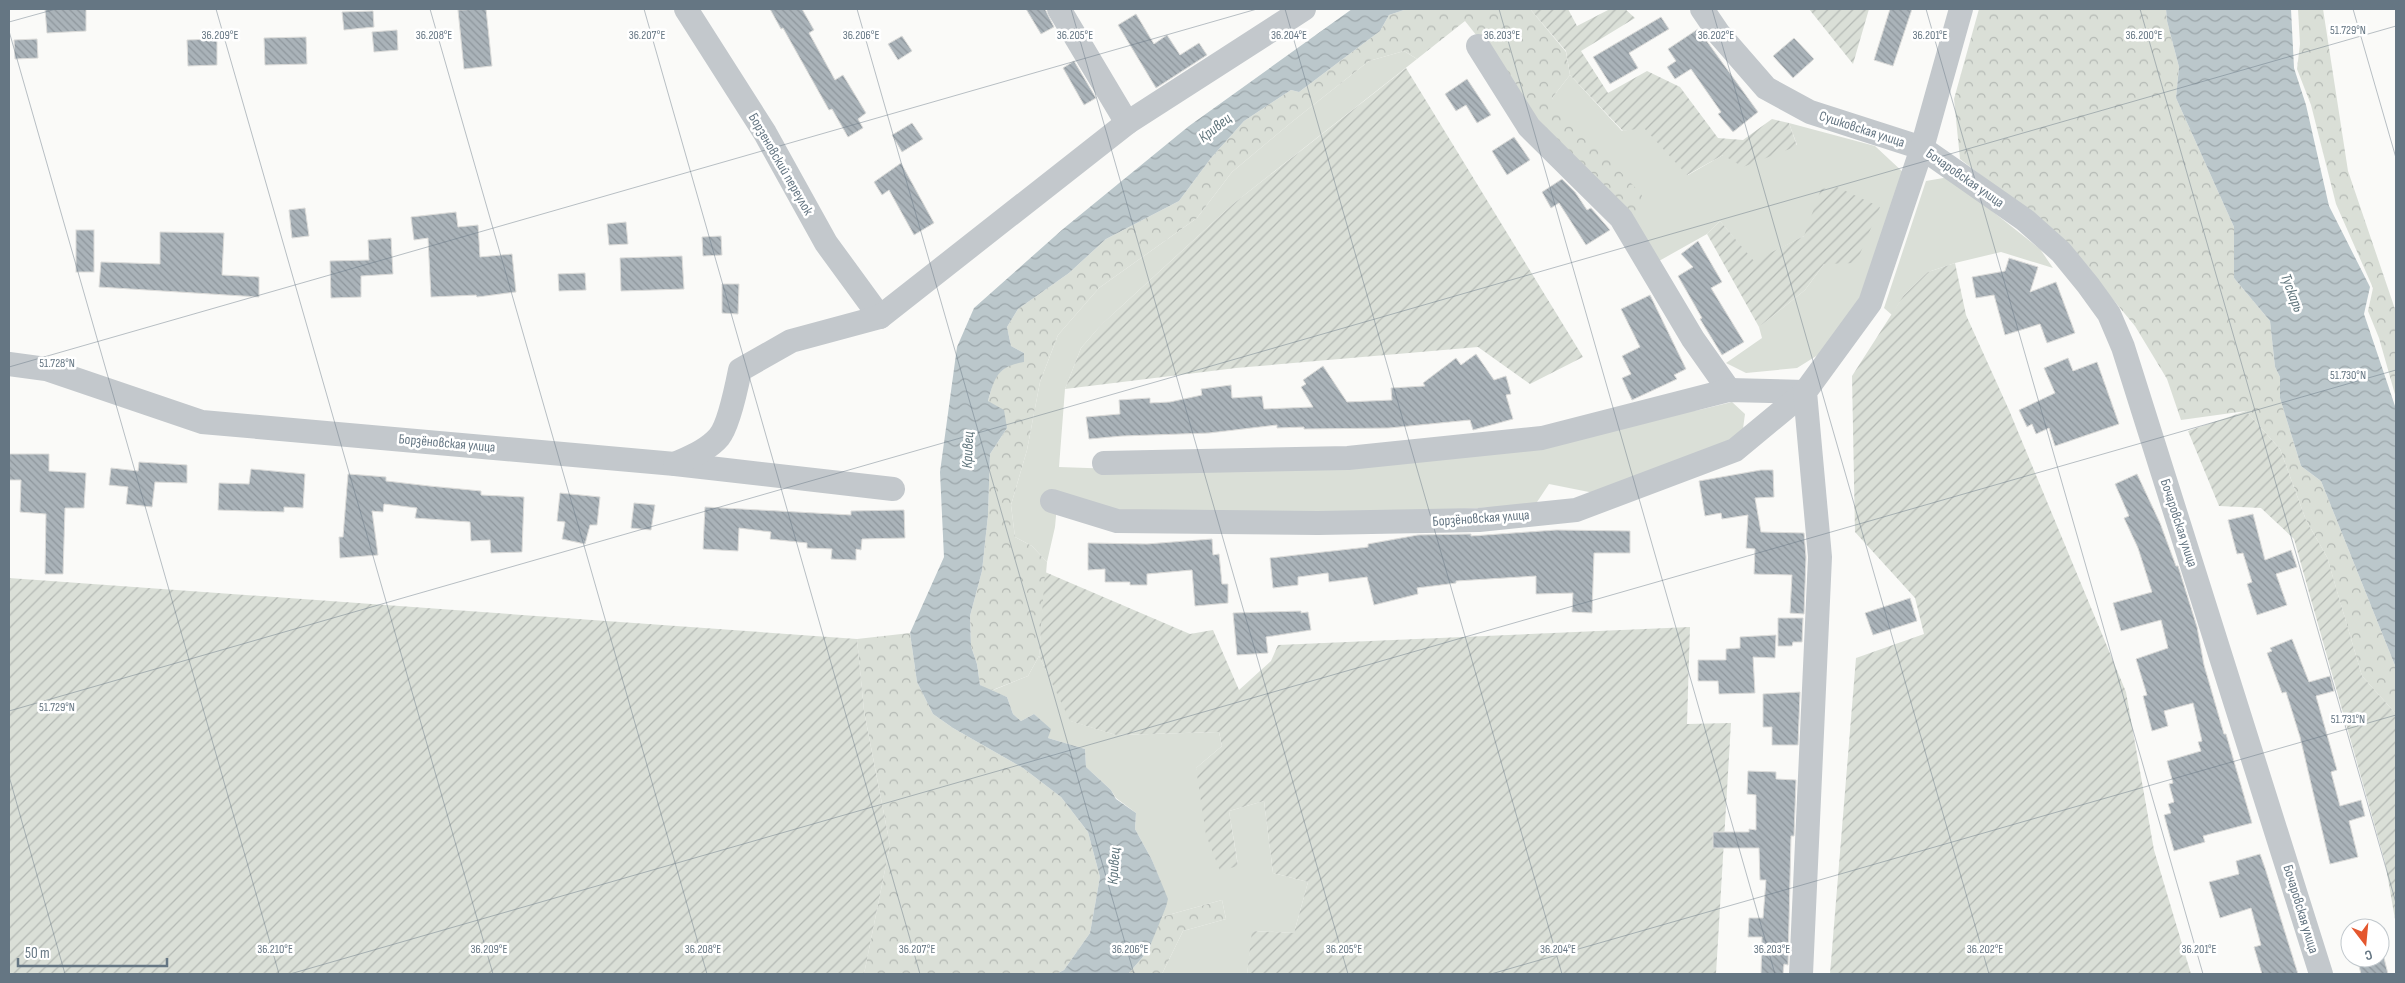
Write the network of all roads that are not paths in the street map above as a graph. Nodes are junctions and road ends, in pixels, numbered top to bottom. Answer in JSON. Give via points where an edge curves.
{"nodes":[{"id":1,"x":686,"y":9,"type":"edge"},
{"id":2,"x":1059,"y":9,"type":"edge"},
{"id":3,"x":1304,"y":9,"type":"edge"},
{"id":4,"x":1702,"y":9,"type":"edge"},
{"id":5,"x":1961,"y":9,"type":"edge"},
{"id":6,"x":1478,"y":46,"type":"dead end"},
{"id":7,"x":1127,"y":123,"type":"junction"},
{"id":8,"x":1922,"y":148,"type":"junction"},
{"id":9,"x":880,"y":317,"type":"junction"},
{"id":10,"x":9,"y":364,"type":"edge"},
{"id":11,"x":1729,"y":390,"type":"junction"},
{"id":12,"x":1804,"y":392,"type":"junction"},
{"id":13,"x":1104,"y":463,"type":"dead end"},
{"id":14,"x":675,"y":464,"type":"junction"},
{"id":15,"x":893,"y":489,"type":"dead end"},
{"id":16,"x":1052,"y":502,"type":"dead end"},
{"id":17,"x":1801,"y":974,"type":"edge"},
{"id":18,"x":2321,"y":974,"type":"edge"}],
"edges":[{"from":1,"to":9,"type":"street","name":"Борзеновский переулок","via":[[765,133],[826,243]]},
{"from":2,"to":7,"type":"street"},
{"from":3,"to":7,"type":"street"},
{"from":4,"to":8,"type":"street","name":"Сушковская улица","via":[[1719,34],[1766,88],[1810,112]]},
{"from":5,"to":8,"type":"street","name":"Сушковская улица"},
{"from":6,"to":11,"type":"street","via":[[1529,128],[1621,218],[1693,339]]},
{"from":7,"to":9,"type":"street"},
{"from":8,"to":12,"type":"street","name":"Борзёновская улица","via":[[1870,303]]},
{"from":8,"to":18,"type":"street","name":"Бочаровская улица","via":[[2025,220],[2054,245],[2109,314],[2132,375]]},
{"from":9,"to":14,"type":"street","via":[[791,341],[740,370],[720,437],[699,453]]},
{"from":10,"to":14,"type":"street","name":"Борзёновская улица","via":[[46,369],[202,422]]},
{"from":11,"to":12,"type":"street"},
{"from":11,"to":13,"type":"street","via":[[1542,438],[1348,458]]},
{"from":12,"to":16,"type":"street","name":"Борзёновская улица","via":[[1735,450],[1576,510],[1479,520],[1318,523],[1117,521]]},
{"from":12,"to":17,"type":"street","via":[[1820,557]]},
{"from":14,"to":15,"type":"street","name":"Борзёновская улица"}]}
